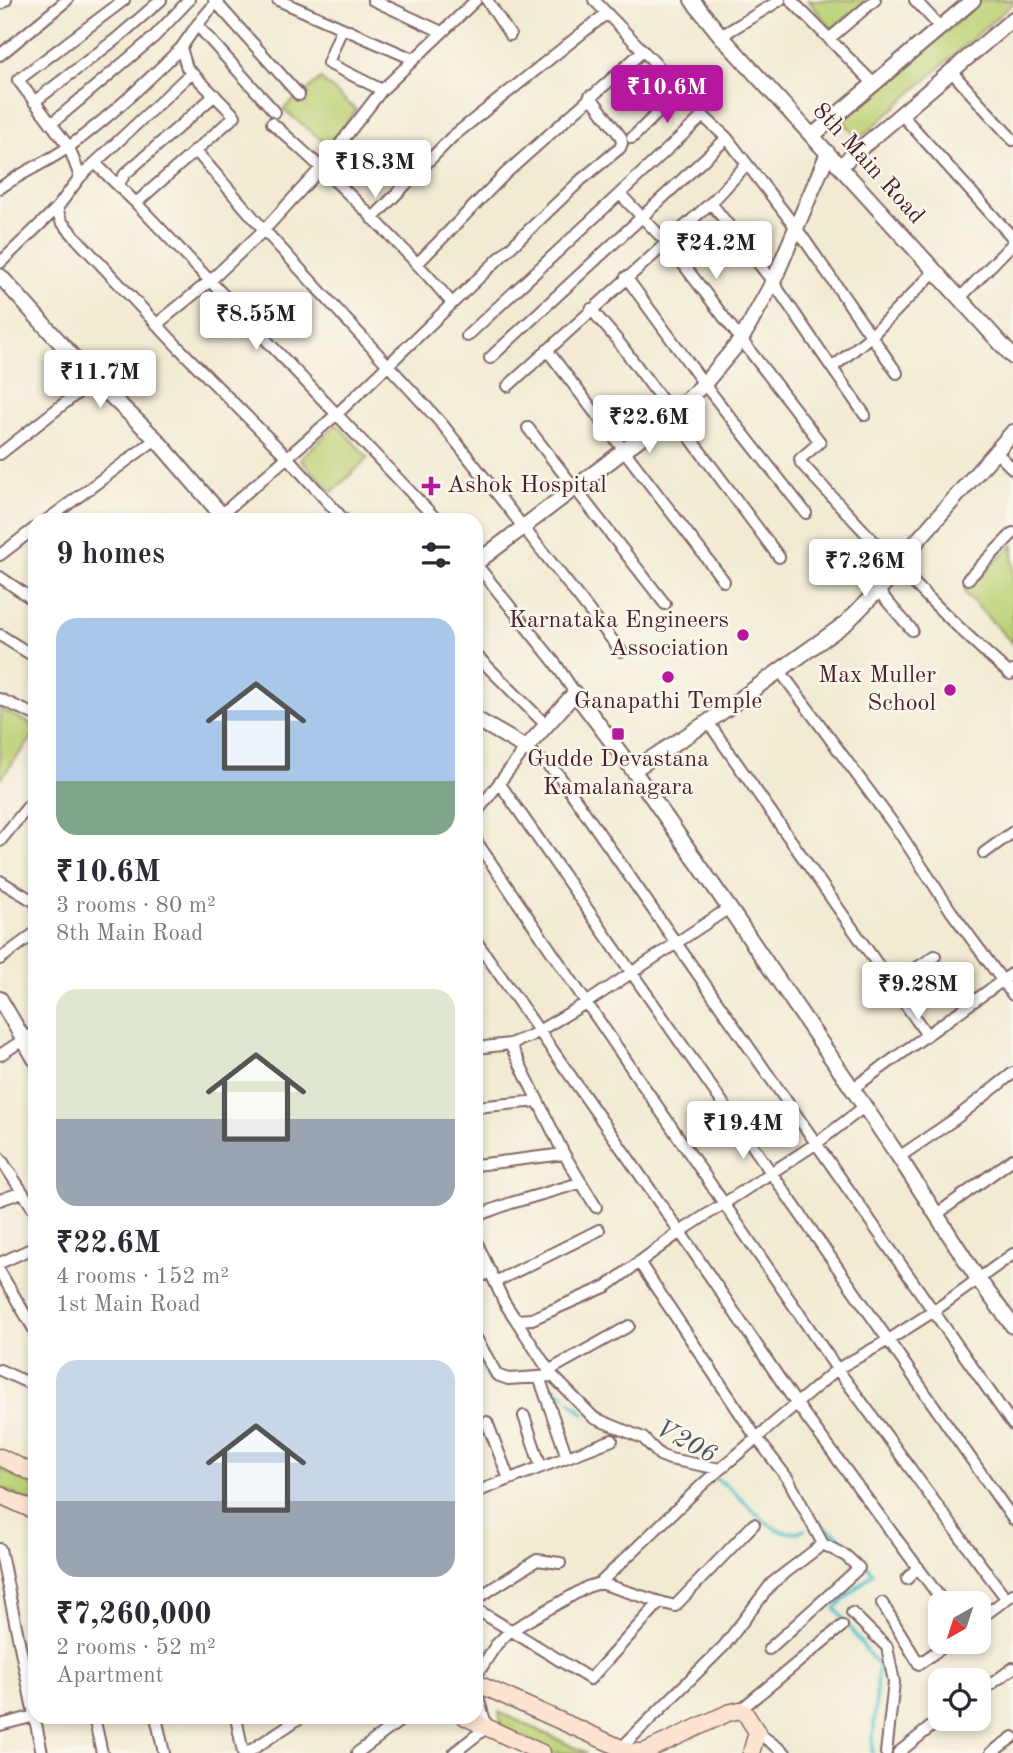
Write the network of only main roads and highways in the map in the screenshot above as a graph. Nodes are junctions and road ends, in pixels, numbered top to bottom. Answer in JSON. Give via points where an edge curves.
{"nodes":[{"id":1,"x":0,"y":1457,"type":"edge"},
{"id":2,"x":28,"y":1471,"type":"edge"},
{"id":3,"x":0,"y":1495,"type":"edge"},
{"id":4,"x":28,"y":1508,"type":"edge"},
{"id":5,"x":483,"y":1686,"type":"edge"},
{"id":6,"x":480,"y":1724,"type":"edge"},
{"id":7,"x":541,"y":1753,"type":"edge"},
{"id":8,"x":751,"y":1753,"type":"edge"}],
"edges":[{"from":1,"to":2,"type":"main road"},
{"from":3,"to":4,"type":"main road"},
{"from":5,"to":8,"type":"main road","via":[[630,1752],[644,1752],[740,1710],[757,1732]]},
{"from":6,"to":7,"type":"main road"}]}
